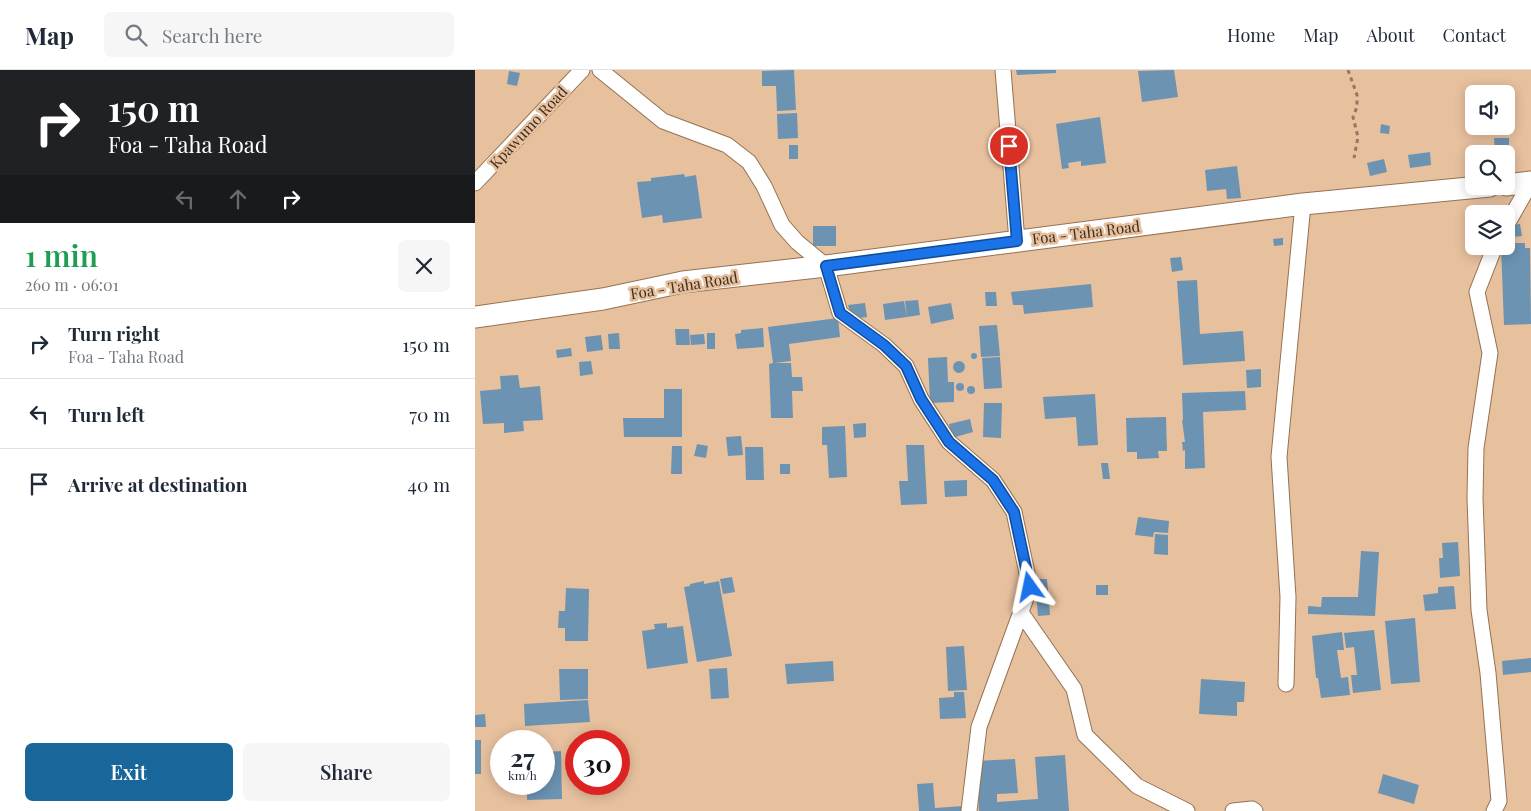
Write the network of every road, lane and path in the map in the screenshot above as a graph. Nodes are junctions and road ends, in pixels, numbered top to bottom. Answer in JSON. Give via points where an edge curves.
{"nodes":[{"id":1,"x":582,"y":70,"type":"edge"},
{"id":2,"x":601,"y":70,"type":"edge"},
{"id":3,"x":1003,"y":70,"type":"edge"},
{"id":4,"x":1349,"y":70,"type":"edge"},
{"id":5,"x":1354,"y":158,"type":"dead end"},
{"id":6,"x":1531,"y":182,"type":"edge"},
{"id":7,"x":475,"y":183,"type":"edge"},
{"id":8,"x":1515,"y":184,"type":"edge"},
{"id":9,"x":1465,"y":188,"type":"edge"},
{"id":10,"x":1303,"y":204,"type":"junction"},
{"id":11,"x":1515,"y":210,"type":"edge"},
{"id":12,"x":1017,"y":241,"type":"junction"},
{"id":13,"x":1491,"y":255,"type":"edge"},
{"id":14,"x":826,"y":266,"type":"junction"},
{"id":15,"x":475,"y":317,"type":"edge"},
{"id":16,"x":1021,"y":614,"type":"junction"},
{"id":17,"x":1286,"y":684,"type":"dead end"},
{"id":18,"x":969,"y":811,"type":"edge"},
{"id":19,"x":1187,"y":811,"type":"edge"},
{"id":20,"x":1233,"y":811,"type":"edge"},
{"id":21,"x":1255,"y":811,"type":"edge"},
{"id":22,"x":1494,"y":811,"type":"edge"}],
"edges":[{"from":1,"to":7,"type":"street","name":"Kpawumo Road"},
{"from":2,"to":14,"type":"street","via":[[663,121],[727,145],[749,162],[782,225]]},
{"from":3,"to":12,"type":"street"},
{"from":4,"to":5,"type":"path","via":[[1357,95],[1353,117],[1358,137]]},
{"from":6,"to":8,"type":"street"},
{"from":6,"to":11,"type":"street"},
{"from":9,"to":10,"type":"street","name":"Foa - Taha Road"},
{"from":10,"to":12,"type":"street","name":"Foa - Taha Road"},
{"from":10,"to":17,"type":"street","via":[[1279,457],[1288,597]]},
{"from":12,"to":14,"type":"street","name":"Foa - Taha Road"},
{"from":13,"to":22,"type":"street","via":[[1477,292],[1490,353],[1476,448],[1475,498],[1479,610],[1499,801]]},
{"from":14,"to":15,"type":"street","name":"Foa - Taha Road","via":[[683,282],[603,299]]},
{"from":14,"to":16,"type":"street","via":[[840,313],[884,345],[906,366],[921,399],[949,442],[993,480],[1014,512],[1030,587]]},
{"from":16,"to":18,"type":"street","via":[[979,727]]},
{"from":16,"to":19,"type":"street","via":[[1074,689],[1085,735],[1137,786]]},
{"from":20,"to":21,"type":"street"}]}
